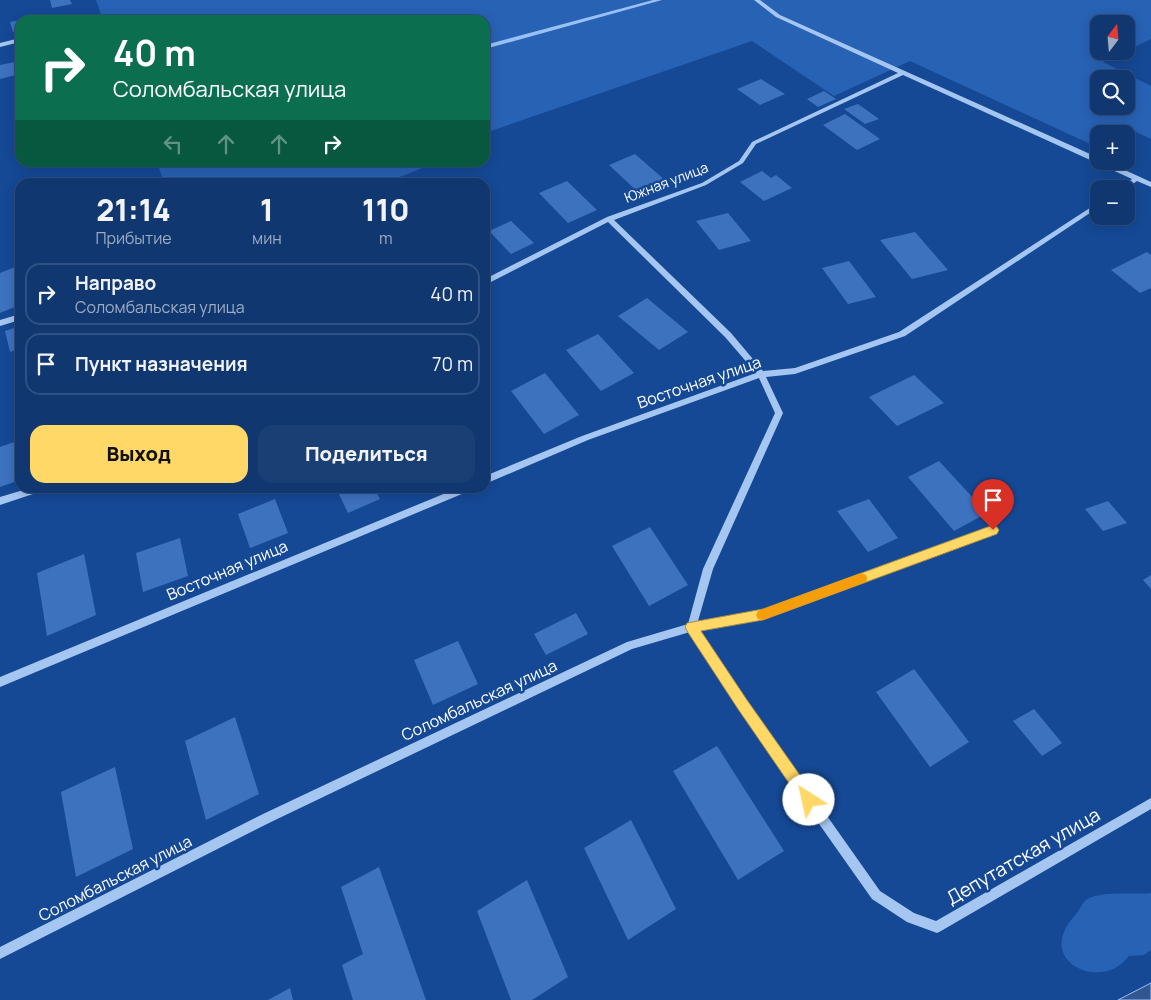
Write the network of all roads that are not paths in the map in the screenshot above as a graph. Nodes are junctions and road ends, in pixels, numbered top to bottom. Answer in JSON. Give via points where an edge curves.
{"nodes":[{"id":1,"x":757,"y":0,"type":"edge"},
{"id":2,"x":15,"y":41,"type":"edge"},
{"id":3,"x":0,"y":44,"type":"edge"},
{"id":4,"x":904,"y":72,"type":"junction"},
{"id":5,"x":1090,"y":157,"type":"edge"},
{"id":6,"x":1119,"y":170,"type":"edge"},
{"id":7,"x":1137,"y":178,"type":"junction"},
{"id":8,"x":1134,"y":180,"type":"edge"},
{"id":9,"x":1151,"y":184,"type":"edge"},
{"id":10,"x":1090,"y":210,"type":"edge"},
{"id":11,"x":609,"y":219,"type":"junction"},
{"id":12,"x":490,"y":279,"type":"edge"},
{"id":13,"x":15,"y":318,"type":"edge"},
{"id":14,"x":0,"y":323,"type":"edge"},
{"id":15,"x":761,"y":374,"type":"junction"},
{"id":16,"x":490,"y":478,"type":"edge"},
{"id":17,"x":24,"y":493,"type":"edge"},
{"id":18,"x":454,"y":493,"type":"edge"},
{"id":19,"x":0,"y":501,"type":"edge"},
{"id":20,"x":993,"y":530,"type":"dead end"},
{"id":21,"x":692,"y":627,"type":"junction"},
{"id":22,"x":0,"y":682,"type":"edge"},
{"id":23,"x":1151,"y":803,"type":"edge"},
{"id":24,"x":0,"y":953,"type":"edge"}],
"edges":[{"from":1,"to":4,"type":"street","via":[[778,16]]},
{"from":2,"to":3,"type":"street"},
{"from":4,"to":5,"type":"street"},
{"from":4,"to":11,"type":"street","name":"Южная улица","via":[[754,143],[741,162],[704,184]]},
{"from":6,"to":7,"type":"street"},
{"from":7,"to":8,"type":"street"},
{"from":7,"to":9,"type":"street"},
{"from":10,"to":15,"type":"street","name":"Восточная улица","via":[[902,334],[795,371]]},
{"from":11,"to":12,"type":"street","name":"Южная улица"},
{"from":11,"to":15,"type":"street","via":[[728,335]]},
{"from":13,"to":14,"type":"street"},
{"from":15,"to":16,"type":"street","name":"Восточная улица","via":[[585,438]]},
{"from":15,"to":21,"type":"street","via":[[779,413],[708,569]]},
{"from":17,"to":19,"type":"street"},
{"from":18,"to":22,"type":"street","name":"Восточная улица"},
{"from":20,"to":21,"type":"street","name":"Соломбальская улица","via":[[763,615]]},
{"from":21,"to":23,"type":"street","name":"Депутатская улица","via":[[742,705],[876,895],[911,918],[937,927]]},
{"from":21,"to":24,"type":"street","name":"Соломбальская улица","via":[[630,645],[267,818]]}]}
